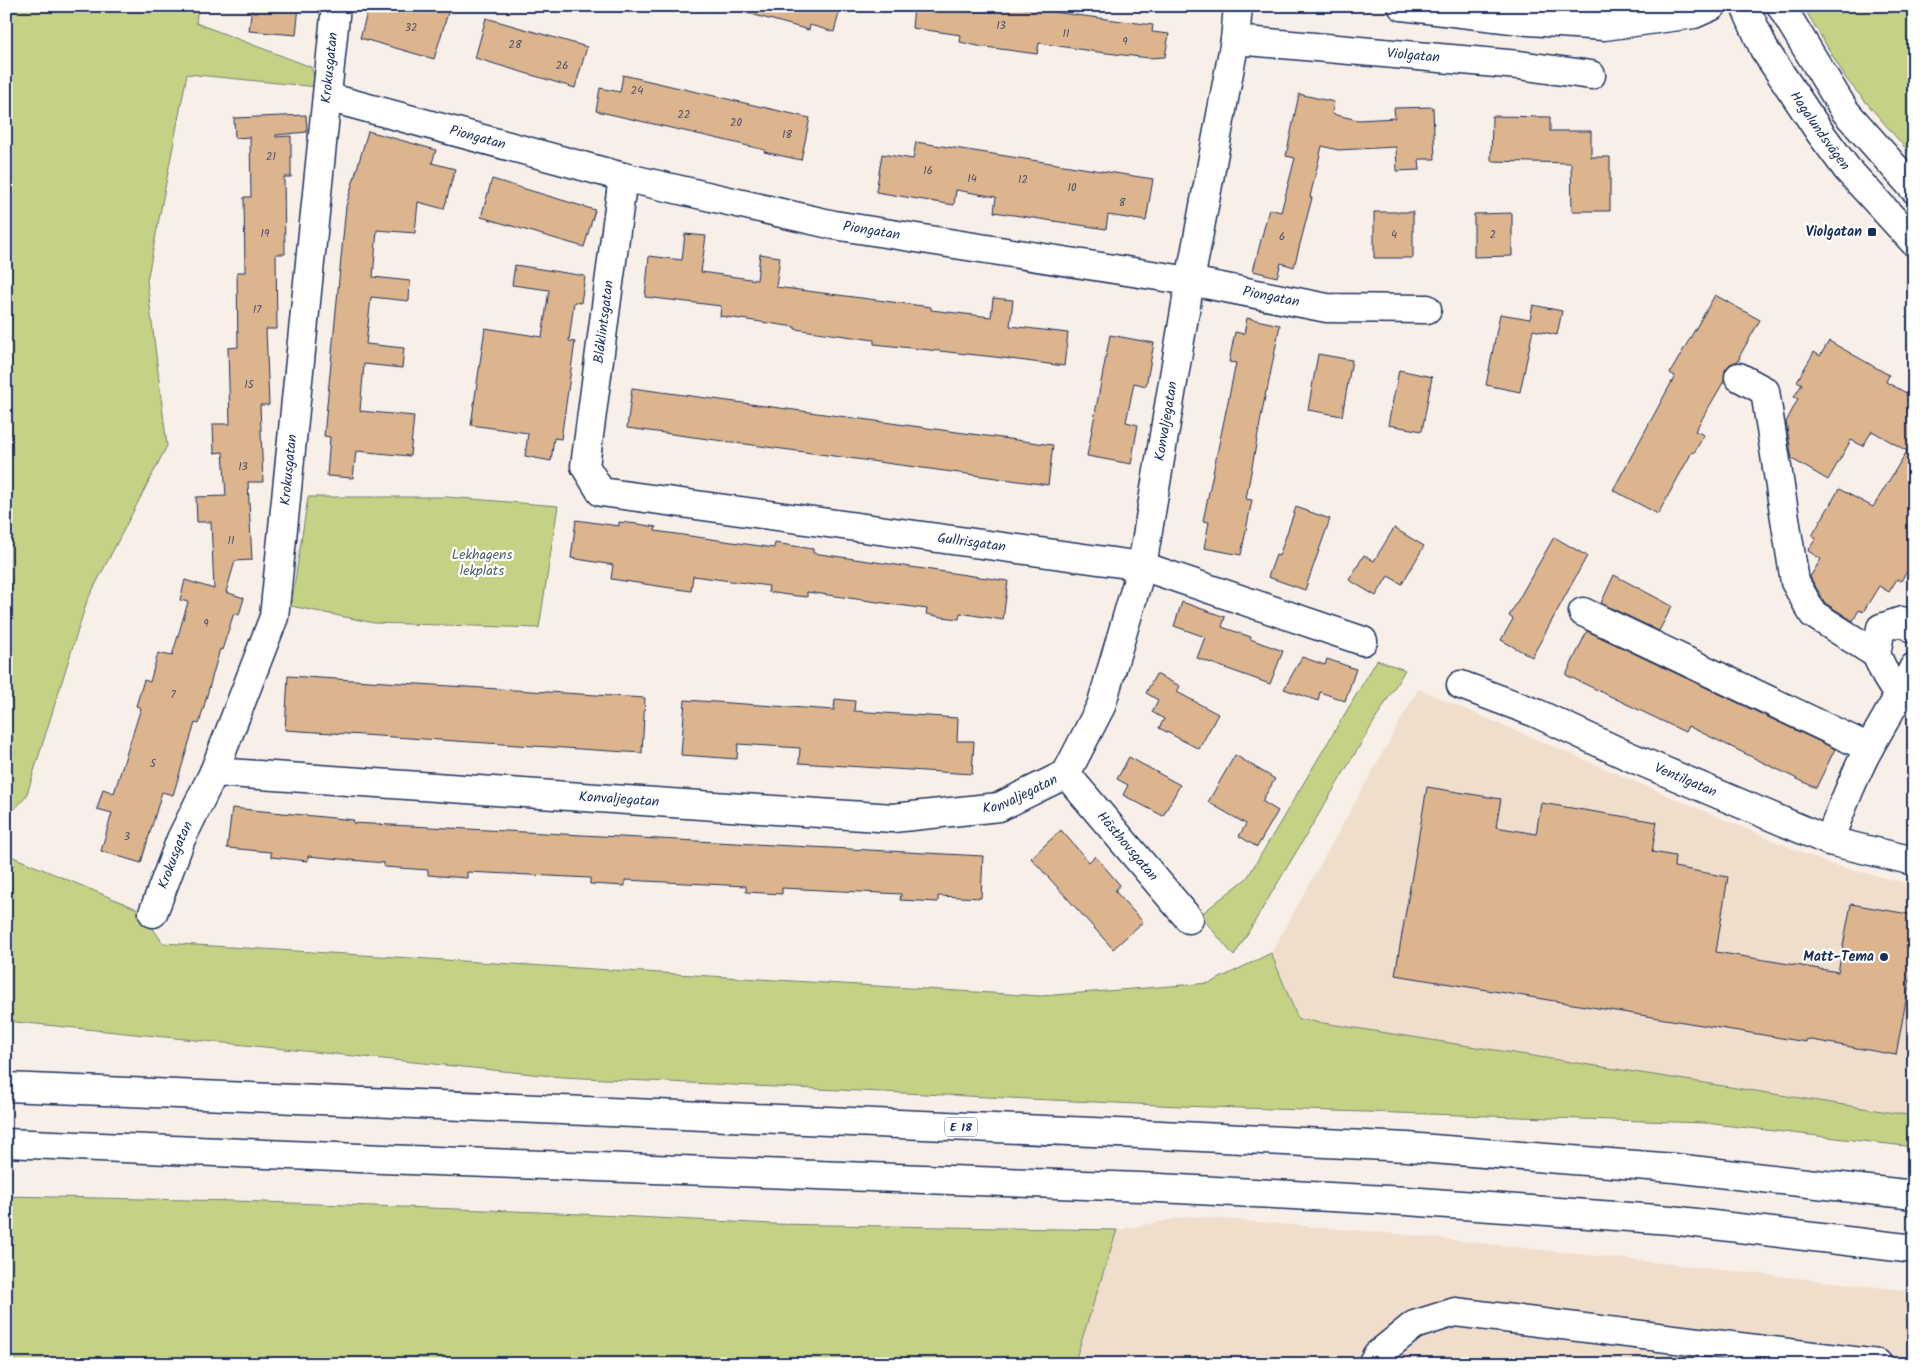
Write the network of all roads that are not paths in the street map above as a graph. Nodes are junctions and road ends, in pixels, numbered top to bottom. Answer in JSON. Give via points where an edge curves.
{"nodes":[{"id":1,"x":336,"y":6,"type":"edge"},
{"id":2,"x":1238,"y":6,"type":"edge"},
{"id":3,"x":1402,"y":6,"type":"edge"},
{"id":4,"x":1712,"y":6,"type":"edge"},
{"id":5,"x":1745,"y":6,"type":"edge"},
{"id":6,"x":1781,"y":6,"type":"edge"},
{"id":7,"x":1235,"y":40,"type":"junction"},
{"id":8,"x":1591,"y":75,"type":"dead end"},
{"id":9,"x":327,"y":96,"type":"junction"},
{"id":10,"x":623,"y":177,"type":"junction"},
{"id":11,"x":1914,"y":189,"type":"edge"},
{"id":12,"x":1914,"y":242,"type":"edge"},
{"id":13,"x":1190,"y":280,"type":"junction"},
{"id":14,"x":1427,"y":310,"type":"dead end"},
{"id":15,"x":1739,"y":377,"type":"dead end"},
{"id":16,"x":585,"y":466,"type":"joint"},
{"id":17,"x":1142,"y":566,"type":"junction"},
{"id":18,"x":1583,"y":612,"type":"dead end"},
{"id":19,"x":1914,"y":629,"type":"edge"},
{"id":20,"x":1364,"y":640,"type":"dead end"},
{"id":21,"x":1876,"y":654,"type":"junction"},
{"id":22,"x":1914,"y":667,"type":"edge"},
{"id":23,"x":1461,"y":685,"type":"dead end"},
{"id":24,"x":1899,"y":697,"type":"junction"},
{"id":25,"x":1869,"y":748,"type":"junction"},
{"id":26,"x":214,"y":772,"type":"junction"},
{"id":27,"x":1066,"y":774,"type":"junction"},
{"id":28,"x":1830,"y":841,"type":"junction"},
{"id":29,"x":1914,"y":861,"type":"edge"},
{"id":30,"x":153,"y":913,"type":"dead end"},
{"id":31,"x":1189,"y":919,"type":"dead end"},
{"id":32,"x":6,"y":1087,"type":"edge"},
{"id":33,"x":6,"y":1142,"type":"edge"},
{"id":34,"x":1914,"y":1195,"type":"edge"},
{"id":35,"x":1914,"y":1249,"type":"edge"},
{"id":36,"x":1372,"y":1364,"type":"edge"},
{"id":37,"x":1878,"y":1364,"type":"edge"}],
"edges":[{"from":1,"to":9,"type":"main road","name":"Krokusgatan"},
{"from":2,"to":7,"type":"main road","name":"Konvaljegatan"},
{"from":3,"to":4,"type":"main road","via":[[1604,26],[1694,14]]},
{"from":5,"to":12,"type":"main road","name":"Hagalundsvägen","via":[[1764,50],[1846,170]]},
{"from":6,"to":11,"type":"main road","via":[[1845,111]]},
{"from":7,"to":8,"type":"main road","name":"Violgatan","via":[[1520,65]]},
{"from":7,"to":13,"type":"main road","name":"Konvaljegatan"},
{"from":9,"to":10,"type":"main road","name":"Piongatan"},
{"from":9,"to":26,"type":"main road","name":"Krokusgatan","via":[[274,618]]},
{"from":10,"to":13,"type":"main road","name":"Piongatan","via":[[834,225]]},
{"from":10,"to":16,"type":"main road","name":"Blåklintsgatan"},
{"from":13,"to":14,"type":"main road","name":"Piongatan","via":[[1327,308]]},
{"from":13,"to":17,"type":"main road","name":"Konvaljegatan"},
{"from":15,"to":21,"type":"main road","via":[[1766,391],[1795,582],[1813,614]]},
{"from":16,"to":17,"type":"main road","name":"Gullrisgatan","via":[[601,492]]},
{"from":17,"to":20,"type":"main road","name":"Gullrisgatan"},
{"from":17,"to":27,"type":"main road","name":"Konvaljegatan","via":[[1101,706]]},
{"from":18,"to":25,"type":"main road"},
{"from":19,"to":21,"type":"main road","via":[[1902,621],[1881,628]]},
{"from":21,"to":24,"type":"main road"},
{"from":22,"to":24,"type":"main road"},
{"from":23,"to":28,"type":"main road","name":"Ventilgatan","via":[[1536,713],[1626,755]]},
{"from":24,"to":25,"type":"main road"},
{"from":25,"to":28,"type":"main road"},
{"from":26,"to":27,"type":"main road","name":"Konvaljegatan","via":[[893,818],[999,807]]},
{"from":26,"to":30,"type":"main road","name":"Krokusgatan","via":[[181,839]]},
{"from":27,"to":31,"type":"main road","name":"Hästhovsgatan"},
{"from":28,"to":29,"type":"main road","name":"Ventilgatan"},
{"from":32,"to":34,"type":"main road","number":"E 18","via":[[1407,1147],[1674,1168]]},
{"from":33,"to":35,"type":"main road","via":[[1140,1187],[1406,1201],[1671,1220]]},
{"from":36,"to":37,"type":"main road","via":[[1377,1355],[1414,1325],[1455,1312]]}]}
